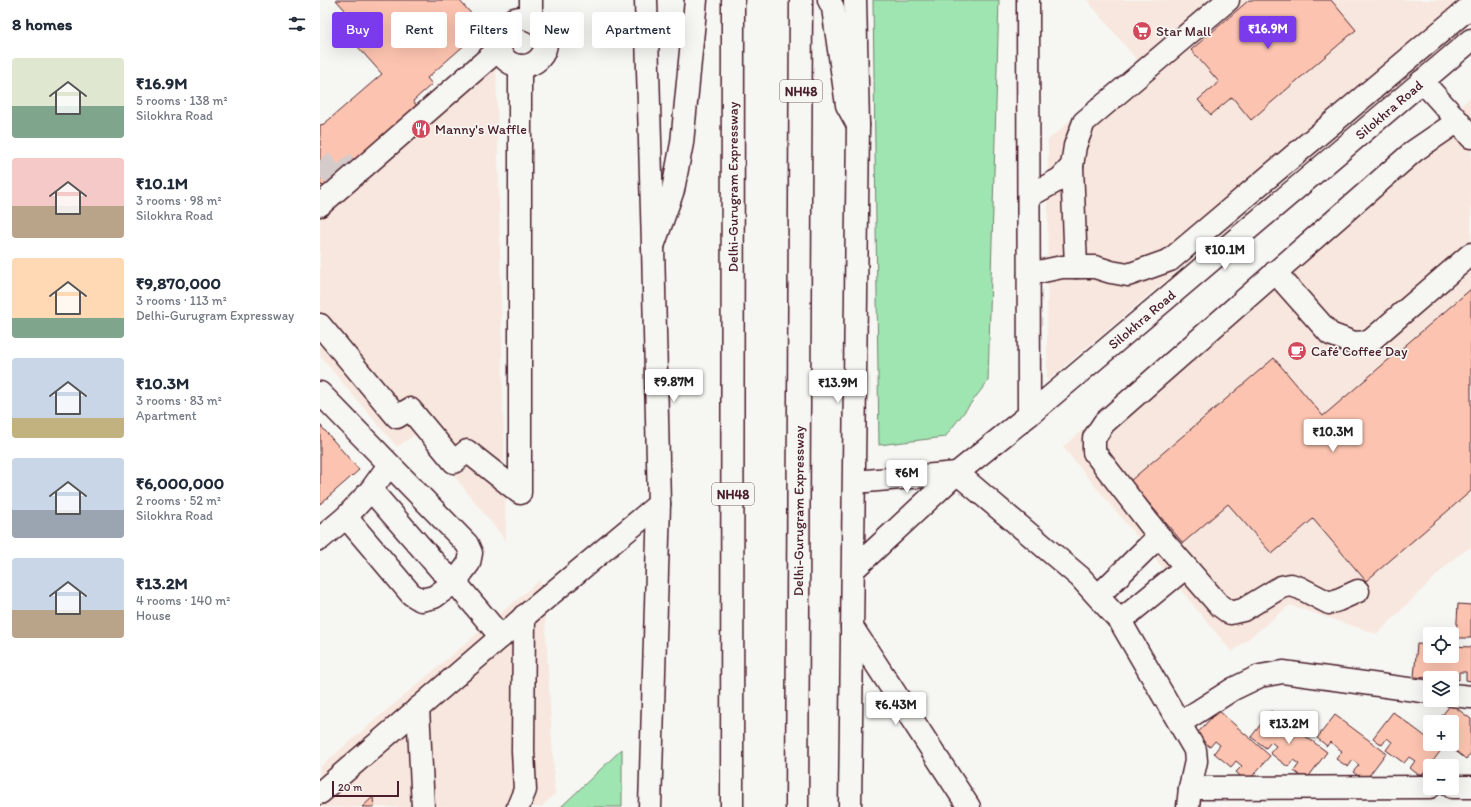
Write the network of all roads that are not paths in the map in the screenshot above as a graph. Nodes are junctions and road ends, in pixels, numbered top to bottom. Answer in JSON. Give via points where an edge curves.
{"nodes":[{"id":1,"x":646,"y":0,"type":"edge"},
{"id":2,"x":696,"y":0,"type":"edge"},
{"id":3,"x":733,"y":0,"type":"edge"},
{"id":4,"x":802,"y":0,"type":"edge"},
{"id":5,"x":829,"y":0,"type":"edge"},
{"id":6,"x":855,"y":0,"type":"edge"},
{"id":7,"x":1028,"y":0,"type":"edge"},
{"id":8,"x":1228,"y":0,"type":"edge"},
{"id":9,"x":1471,"y":6,"type":"edge"},
{"id":10,"x":526,"y":10,"type":"edge"},
{"id":11,"x":1471,"y":40,"type":"edge"},
{"id":12,"x":492,"y":48,"type":"edge"},
{"id":13,"x":493,"y":48,"type":"edge"},
{"id":14,"x":500,"y":48,"type":"edge"},
{"id":15,"x":520,"y":66,"type":"junction"},
{"id":16,"x":1422,"y":82,"type":"junction"},
{"id":17,"x":414,"y":112,"type":"dead end"},
{"id":18,"x":858,"y":125,"type":"junction"},
{"id":19,"x":1465,"y":129,"type":"edge"},
{"id":20,"x":1072,"y":166,"type":"junction"},
{"id":21,"x":1029,"y":196,"type":"junction"},
{"id":22,"x":320,"y":205,"type":"edge"},
{"id":23,"x":653,"y":246,"type":"junction"},
{"id":24,"x":1471,"y":254,"type":"edge"},
{"id":25,"x":1076,"y":267,"type":"junction"},
{"id":26,"x":1275,"y":272,"type":"junction"},
{"id":27,"x":1028,"y":274,"type":"junction"},
{"id":28,"x":320,"y":325,"type":"edge"},
{"id":29,"x":320,"y":393,"type":"edge"},
{"id":30,"x":1029,"y":415,"type":"junction"},
{"id":31,"x":389,"y":465,"type":"junction"},
{"id":32,"x":957,"y":473,"type":"junction"},
{"id":33,"x":855,"y":482,"type":"junction"},
{"id":34,"x":371,"y":490,"type":"junction"},
{"id":35,"x":659,"y":504,"type":"junction"},
{"id":36,"x":346,"y":517,"type":"junction"},
{"id":37,"x":1159,"y":536,"type":"junction"},
{"id":38,"x":320,"y":539,"type":"edge"},
{"id":39,"x":1186,"y":567,"type":"junction"},
{"id":40,"x":854,"y":569,"type":"junction"},
{"id":41,"x":455,"y":582,"type":"junction"},
{"id":42,"x":1358,"y":591,"type":"dead end"},
{"id":43,"x":1098,"y":596,"type":"junction"},
{"id":44,"x":524,"y":616,"type":"junction"},
{"id":45,"x":1120,"y":621,"type":"junction"},
{"id":46,"x":852,"y":627,"type":"junction"},
{"id":47,"x":500,"y":637,"type":"junction"},
{"id":48,"x":1423,"y":691,"type":"edge"},
{"id":49,"x":1459,"y":696,"type":"edge"},
{"id":50,"x":1471,"y":697,"type":"edge"},
{"id":51,"x":418,"y":708,"type":"junction"},
{"id":52,"x":1180,"y":723,"type":"junction"},
{"id":53,"x":1423,"y":787,"type":"edge"},
{"id":54,"x":1459,"y":787,"type":"edge"},
{"id":55,"x":1471,"y":787,"type":"edge"},
{"id":56,"x":320,"y":793,"type":"edge"},
{"id":57,"x":1189,"y":797,"type":"edge"},
{"id":58,"x":423,"y":807,"type":"edge"},
{"id":59,"x":518,"y":807,"type":"edge"},
{"id":60,"x":650,"y":807,"type":"edge"},
{"id":61,"x":732,"y":807,"type":"edge"},
{"id":62,"x":797,"y":807,"type":"edge"},
{"id":63,"x":850,"y":807,"type":"edge"},
{"id":64,"x":969,"y":807,"type":"edge"}],
"edges":[{"from":1,"to":23,"type":"main road"},
{"from":2,"to":23,"type":"main road","via":[[682,144],[673,190]]},
{"from":3,"to":61,"type":"main road","name":"Delhi-Gurugram Expressway","number":"NH48"},
{"from":4,"to":62,"type":"main road","name":"Delhi-Gurugram Expressway","number":"NH48"},
{"from":5,"to":18,"type":"main road","via":[[833,8],[847,105]]},
{"from":6,"to":18,"type":"main road"},
{"from":7,"to":21,"type":"main road"},
{"from":8,"to":20,"type":"main road","via":[[1084,122]]},
{"from":9,"to":25,"type":"main road","via":[[1170,260],[1128,275],[1095,267]]},
{"from":10,"to":15,"type":"main road","via":[[543,32],[545,48],[536,61]]},
{"from":11,"to":16,"type":"main road","name":"Silokhra Road"},
{"from":12,"to":17,"type":"main road"},
{"from":13,"to":22,"type":"main road"},
{"from":14,"to":15,"type":"main road","via":[[507,61]]},
{"from":15,"to":28,"type":"main road","via":[[520,493],[467,451],[454,462],[410,409],[398,418]]},
{"from":16,"to":19,"type":"main road"},
{"from":16,"to":30,"type":"main road","name":"Silokhra Road"},
{"from":18,"to":33,"type":"main road"},
{"from":19,"to":26,"type":"main road","via":[[1414,151]]},
{"from":20,"to":21,"type":"main road","via":[[1060,179]]},
{"from":20,"to":25,"type":"main road"},
{"from":21,"to":27,"type":"main road"},
{"from":23,"to":35,"type":"main road"},
{"from":24,"to":26,"type":"main road","via":[[1369,342],[1354,344],[1330,334]]},
{"from":25,"to":27,"type":"main road","via":[[1062,267]]},
{"from":26,"to":37,"type":"main road","via":[[1104,423],[1094,438],[1094,452]]},
{"from":27,"to":30,"type":"main road"},
{"from":29,"to":31,"type":"main road"},
{"from":30,"to":32,"type":"main road","name":"Silokhra Road"},
{"from":31,"to":34,"type":"main road"},
{"from":31,"to":41,"type":"main road","via":[[467,544],[471,553],[469,563]]},
{"from":32,"to":33,"type":"main road"},
{"from":32,"to":40,"type":"main road","name":"Silokhra Road"},
{"from":32,"to":43,"type":"main road","via":[[1080,577]]},
{"from":33,"to":40,"type":"main road"},
{"from":34,"to":36,"type":"main road"},
{"from":34,"to":41,"type":"main road","via":[[440,569]]},
{"from":35,"to":44,"type":"main road"},
{"from":35,"to":60,"type":"main road"},
{"from":36,"to":38,"type":"main road"},
{"from":36,"to":41,"type":"main road","via":[[411,594],[421,600],[434,597]]},
{"from":37,"to":39,"type":"main road"},
{"from":37,"to":43,"type":"main road"},
{"from":39,"to":42,"type":"main road","via":[[1219,605],[1230,613],[1244,610],[1281,587],[1291,585],[1329,603]]},
{"from":39,"to":45,"type":"main road"},
{"from":40,"to":46,"type":"main road"},
{"from":41,"to":47,"type":"main road"},
{"from":43,"to":45,"type":"main road"},
{"from":44,"to":47,"type":"main road"},
{"from":44,"to":59,"type":"main road","via":[[525,790]]},
{"from":45,"to":52,"type":"main road"},
{"from":46,"to":63,"type":"main road"},
{"from":46,"to":64,"type":"main road"},
{"from":47,"to":51,"type":"main road"},
{"from":48,"to":52,"type":"main road","via":[[1283,672],[1260,676],[1233,689]]},
{"from":49,"to":50,"type":"main road"},
{"from":51,"to":56,"type":"main road"},
{"from":51,"to":58,"type":"main road"},
{"from":52,"to":57,"type":"main road","via":[[1194,750],[1196,760]]},
{"from":53,"to":57,"type":"main road"},
{"from":54,"to":55,"type":"main road"}]}
